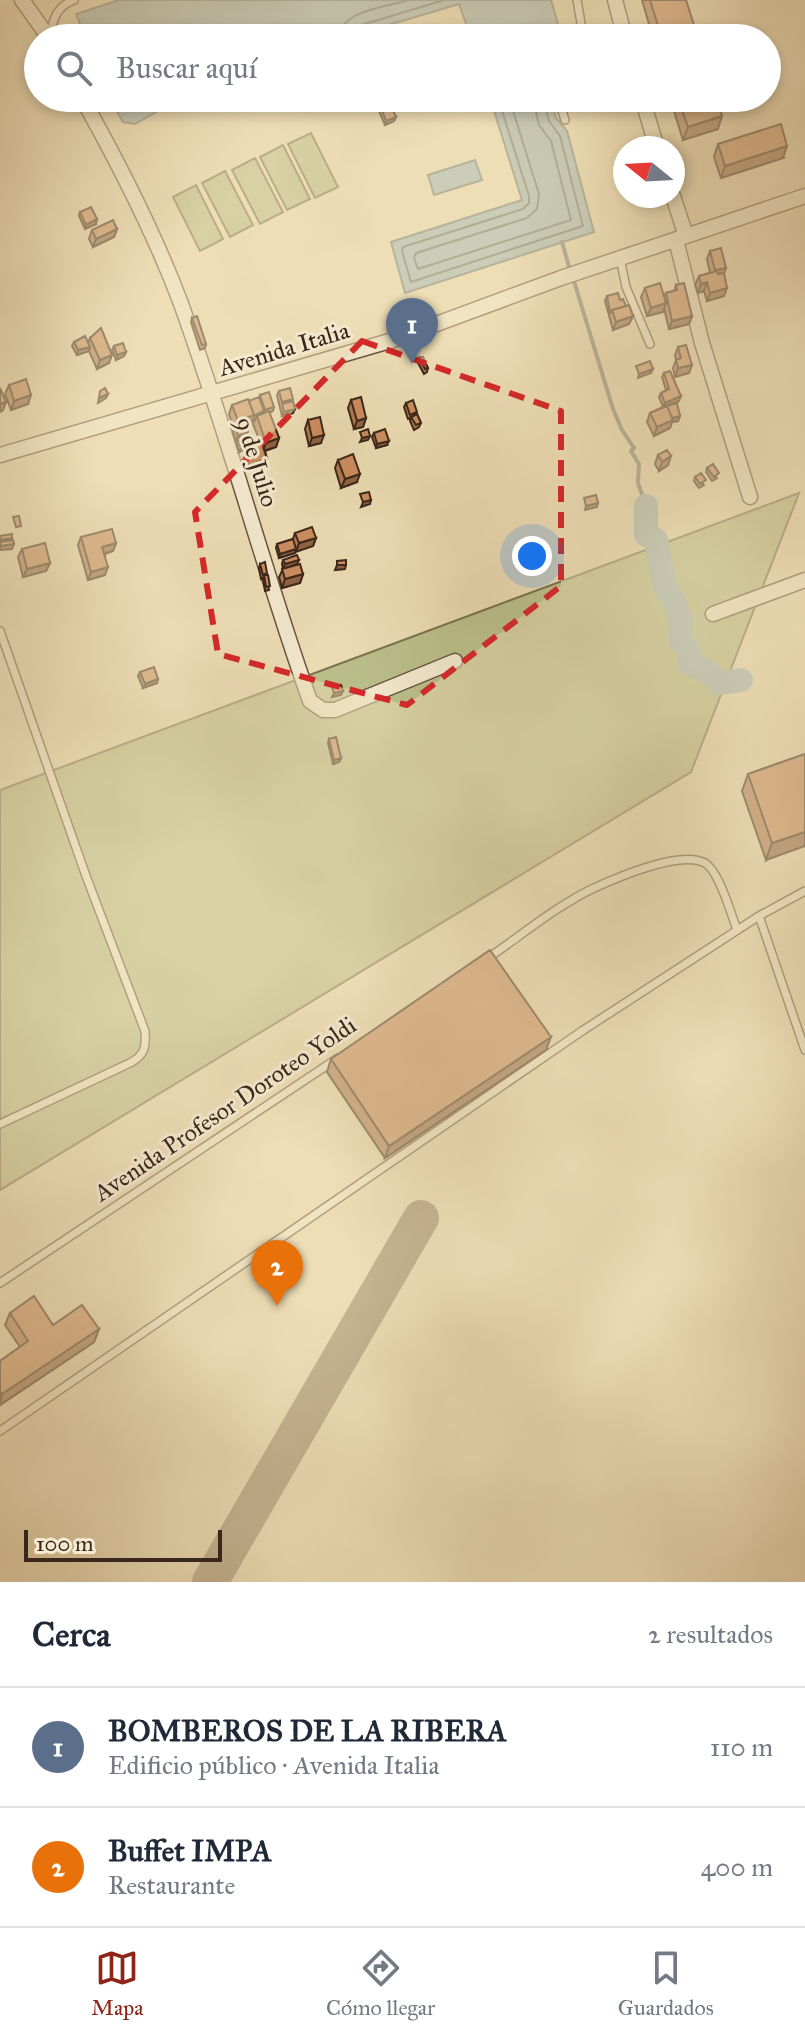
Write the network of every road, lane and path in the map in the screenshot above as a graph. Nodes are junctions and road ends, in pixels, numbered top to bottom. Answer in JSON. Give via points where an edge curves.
{"nodes":[{"id":1,"x":22,"y":0,"type":"edge"},
{"id":2,"x":74,"y":0,"type":"edge"},
{"id":3,"x":577,"y":0,"type":"edge"},
{"id":4,"x":615,"y":0,"type":"edge"},
{"id":5,"x":39,"y":24,"type":"edge"},
{"id":6,"x":52,"y":24,"type":"edge"},
{"id":7,"x":581,"y":24,"type":"edge"},
{"id":8,"x":621,"y":24,"type":"edge"},
{"id":9,"x":90,"y":112,"type":"edge"},
{"id":10,"x":562,"y":112,"type":"edge"},
{"id":11,"x":646,"y":112,"type":"edge"},
{"id":12,"x":565,"y":120,"type":"dead end"},
{"id":13,"x":653,"y":136,"type":"edge"},
{"id":14,"x":805,"y":196,"type":"edge"},
{"id":15,"x":675,"y":208,"type":"edge"},
{"id":16,"x":681,"y":238,"type":"junction"},
{"id":17,"x":620,"y":258,"type":"junction"},
{"id":18,"x":650,"y":344,"type":"dead end"},
{"id":19,"x":212,"y":393,"type":"junction"},
{"id":20,"x":0,"y":455,"type":"edge"},
{"id":21,"x":750,"y":497,"type":"dead end"},
{"id":22,"x":805,"y":580,"type":"edge"},
{"id":23,"x":713,"y":614,"type":"dead end"},
{"id":24,"x":0,"y":631,"type":"edge"},
{"id":25,"x":455,"y":661,"type":"dead end"},
{"id":26,"x":805,"y":891,"type":"edge"},
{"id":27,"x":759,"y":916,"type":"junction"},
{"id":28,"x":737,"y":930,"type":"junction"},
{"id":29,"x":486,"y":959,"type":"edge"},
{"id":30,"x":805,"y":1050,"type":"edge"},
{"id":31,"x":342,"y":1055,"type":"edge"},
{"id":32,"x":0,"y":1124,"type":"edge"},
{"id":33,"x":0,"y":1283,"type":"edge"},
{"id":34,"x":0,"y":1431,"type":"edge"}],
"edges":[{"from":1,"to":5,"type":"street"},
{"from":2,"to":6,"type":"lane","via":[[59,8]]},
{"from":3,"to":7,"type":"lane"},
{"from":4,"to":8,"type":"street"},
{"from":9,"to":19,"type":"street","name":"9 de Julio","via":[[131,188]]},
{"from":10,"to":12,"type":"lane"},
{"from":11,"to":13,"type":"street"},
{"from":14,"to":16,"type":"street","name":"Avenida Italia"},
{"from":15,"to":16,"type":"street"},
{"from":16,"to":17,"type":"street","name":"Avenida Italia"},
{"from":16,"to":21,"type":"street","via":[[702,343]]},
{"from":17,"to":18,"type":"lane"},
{"from":17,"to":19,"type":"street","name":"Avenida Italia","via":[[393,340]]},
{"from":19,"to":20,"type":"street","name":"Avenida Italia"},
{"from":19,"to":25,"type":"street","name":"9 de Julio","via":[[310,701],[323,710],[335,710]]},
{"from":22,"to":23,"type":"street"},
{"from":24,"to":32,"type":"lane","via":[[145,1031],[146,1046],[132,1062]]},
{"from":26,"to":27,"type":"lane"},
{"from":27,"to":28,"type":"lane"},
{"from":27,"to":30,"type":"lane"},
{"from":28,"to":29,"type":"lane","via":[[714,872],[705,863],[656,864],[593,889]]},
{"from":28,"to":34,"type":"lane"},
{"from":31,"to":33,"type":"lane","name":"Avenida Profesor Doroteo Yoldi"}]}
